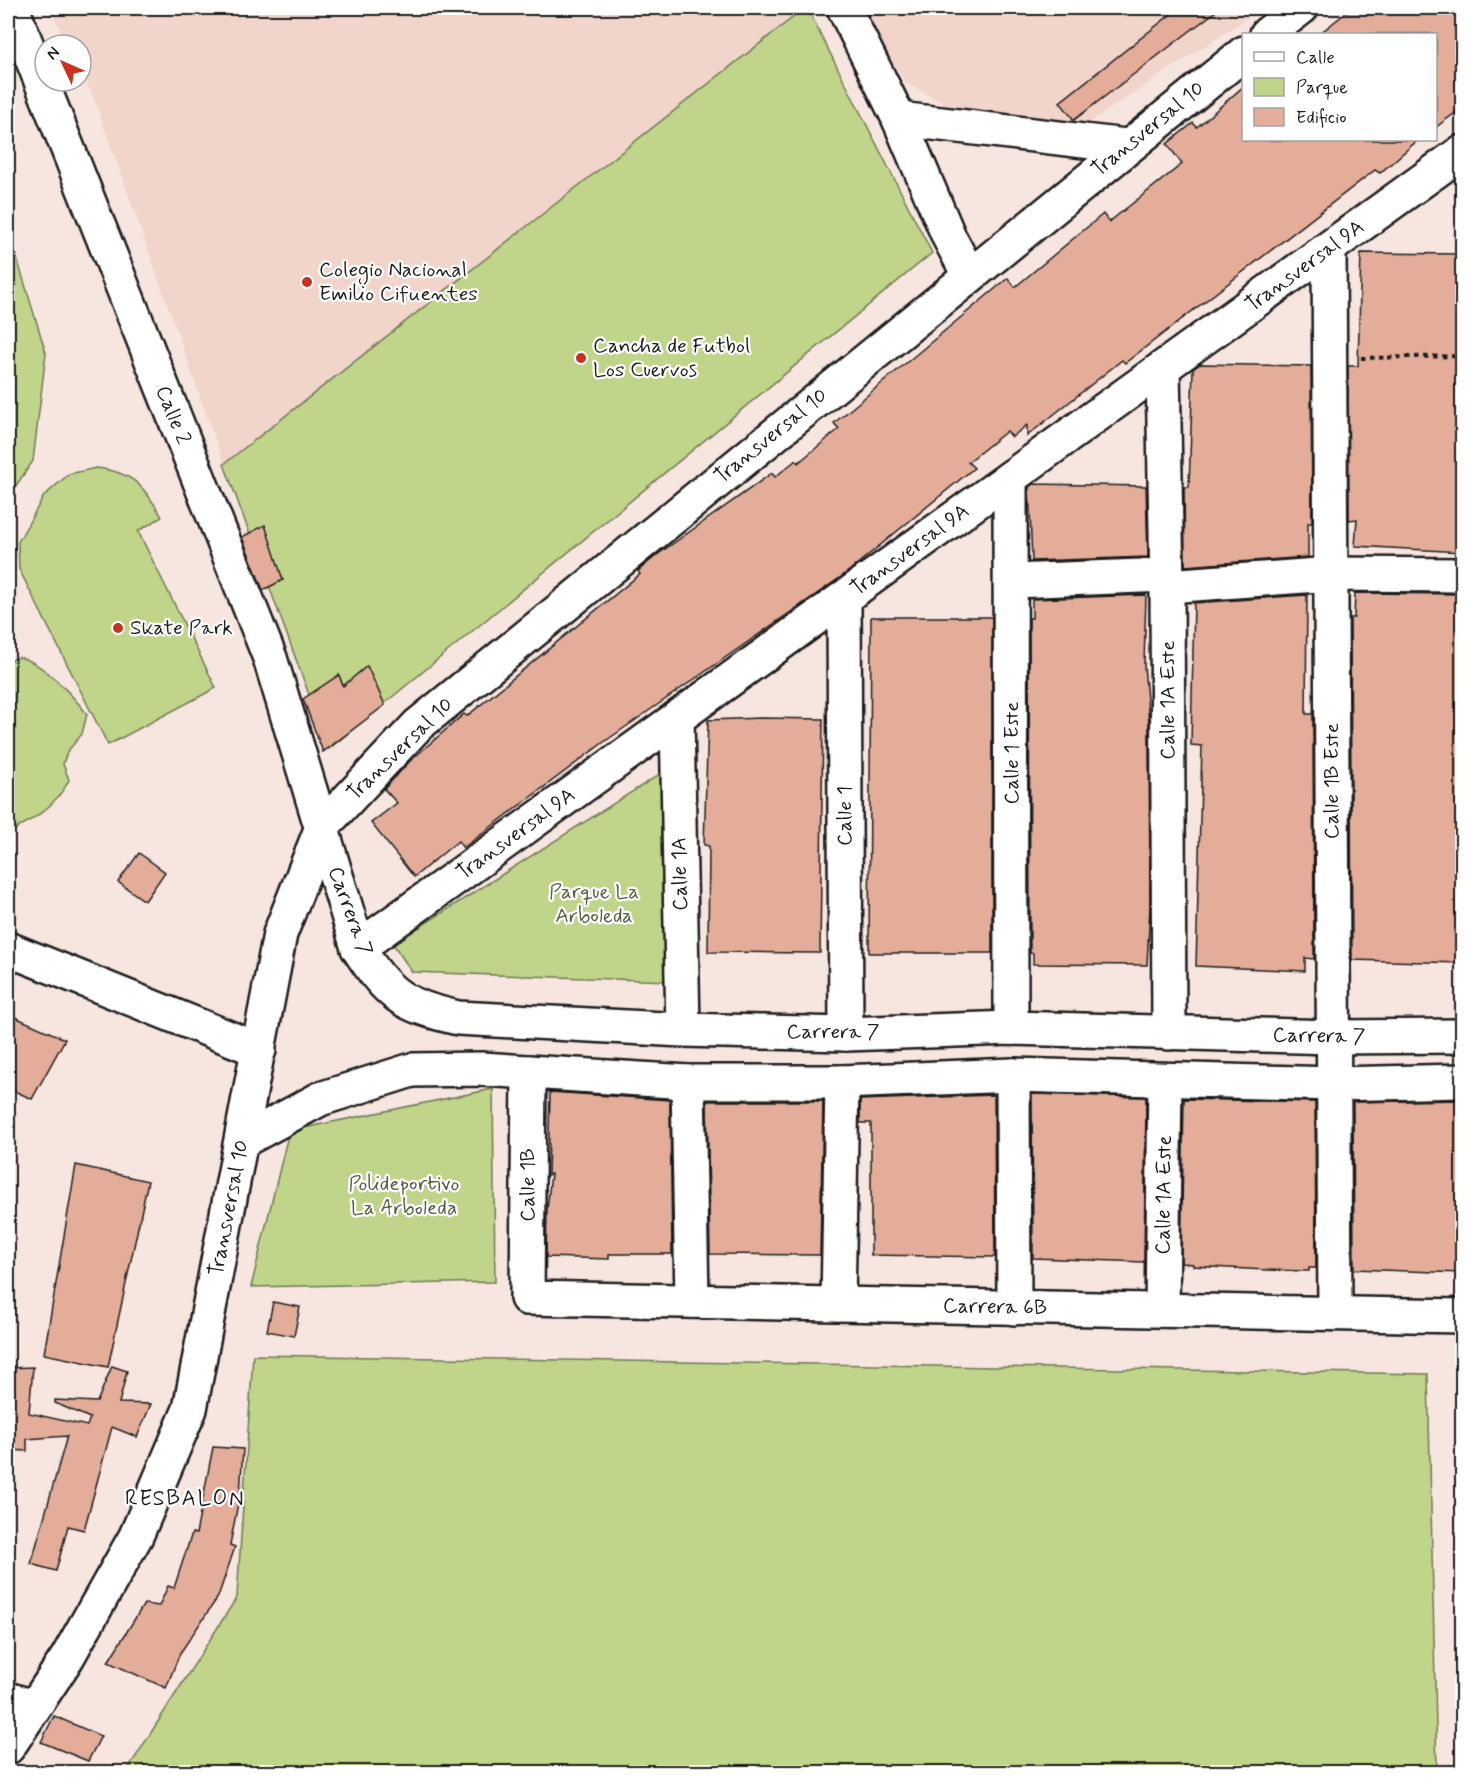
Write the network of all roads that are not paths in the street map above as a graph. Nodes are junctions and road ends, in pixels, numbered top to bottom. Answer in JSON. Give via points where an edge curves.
{"nodes":[{"id":1,"x":12,"y":8,"type":"edge"},
{"id":2,"x":844,"y":8,"type":"edge"},
{"id":3,"x":1301,"y":8,"type":"edge"},
{"id":4,"x":1268,"y":33,"type":"edge"},
{"id":5,"x":1242,"y":55,"type":"edge"},
{"id":6,"x":899,"y":118,"type":"junction"},
{"id":7,"x":1126,"y":146,"type":"junction"},
{"id":8,"x":1462,"y":152,"type":"edge"},
{"id":9,"x":1329,"y":249,"type":"junction"},
{"id":10,"x":969,"y":275,"type":"junction"},
{"id":11,"x":1163,"y":368,"type":"junction"},
{"id":12,"x":1010,"y":478,"type":"junction"},
{"id":13,"x":1332,"y":574,"type":"junction"},
{"id":14,"x":1462,"y":575,"type":"edge"},
{"id":15,"x":1167,"y":580,"type":"junction"},
{"id":16,"x":1012,"y":581,"type":"junction"},
{"id":17,"x":844,"y":598,"type":"junction"},
{"id":18,"x":677,"y":718,"type":"junction"},
{"id":19,"x":322,"y":827,"type":"junction"},
{"id":20,"x":358,"y":948,"type":"junction"},
{"id":21,"x":8,"y":950,"type":"edge"},
{"id":22,"x":1011,"y":1028,"type":"junction"},
{"id":23,"x":683,"y":1030,"type":"junction"},
{"id":24,"x":1168,"y":1033,"type":"junction"},
{"id":25,"x":846,"y":1034,"type":"junction"},
{"id":26,"x":1462,"y":1036,"type":"edge"},
{"id":27,"x":1332,"y":1037,"type":"junction"},
{"id":28,"x":259,"y":1050,"type":"junction"},
{"id":29,"x":529,"y":1072,"type":"junction"},
{"id":30,"x":1013,"y":1075,"type":"junction"},
{"id":31,"x":1165,"y":1080,"type":"junction"},
{"id":32,"x":1462,"y":1081,"type":"edge"},
{"id":33,"x":688,"y":1082,"type":"junction"},
{"id":34,"x":842,"y":1082,"type":"junction"},
{"id":35,"x":1335,"y":1084,"type":"junction"},
{"id":36,"x":242,"y":1141,"type":"junction"},
{"id":37,"x":527,"y":1298,"type":"joint"},
{"id":38,"x":692,"y":1301,"type":"junction"},
{"id":39,"x":838,"y":1304,"type":"junction"},
{"id":40,"x":1014,"y":1308,"type":"junction"},
{"id":41,"x":1162,"y":1310,"type":"junction"},
{"id":42,"x":1335,"y":1313,"type":"junction"},
{"id":43,"x":1462,"y":1316,"type":"edge"},
{"id":44,"x":20,"y":1703,"type":"edge"},
{"id":45,"x":8,"y":1747,"type":"edge"}],
"edges":[{"from":1,"to":19,"type":"street","name":"Calle 2","via":[[270,658]]},
{"from":2,"to":6,"type":"street"},
{"from":3,"to":4,"type":"street"},
{"from":5,"to":7,"type":"street","name":"Transversal 10"},
{"from":6,"to":7,"type":"street"},
{"from":6,"to":10,"type":"street"},
{"from":7,"to":10,"type":"street","name":"Transversal 10"},
{"from":8,"to":9,"type":"street","name":"Transversal 9A"},
{"from":9,"to":11,"type":"street","name":"Transversal 9A"},
{"from":9,"to":13,"type":"street","name":"Calle 1B Este"},
{"from":10,"to":19,"type":"street","name":"Transversal 10","via":[[418,725]]},
{"from":11,"to":12,"type":"street","name":"Transversal 9A"},
{"from":11,"to":15,"type":"street","name":"Calle 1A Este"},
{"from":12,"to":16,"type":"street","name":"Calle 1 Este"},
{"from":12,"to":17,"type":"street","name":"Transversal 9A"},
{"from":13,"to":14,"type":"street"},
{"from":13,"to":15,"type":"street"},
{"from":13,"to":27,"type":"street","name":"Calle 1B Este"},
{"from":15,"to":16,"type":"street"},
{"from":15,"to":24,"type":"street","name":"Calle 1A Este"},
{"from":16,"to":22,"type":"street","name":"Calle 1 Este"},
{"from":17,"to":18,"type":"street","name":"Transversal 9A"},
{"from":17,"to":25,"type":"street","name":"Calle 1"},
{"from":18,"to":20,"type":"street","name":"Transversal 9A"},
{"from":18,"to":23,"type":"street","name":"Calle 1A"},
{"from":19,"to":20,"type":"street","name":"Carrera 7"},
{"from":19,"to":28,"type":"street","name":"Transversal 10","via":[[280,934]]},
{"from":20,"to":23,"type":"street","name":"Carrera 7","via":[[379,980],[397,997],[424,1010],[458,1018]]},
{"from":21,"to":28,"type":"street"},
{"from":22,"to":24,"type":"street","name":"Carrera 7"},
{"from":22,"to":25,"type":"street","name":"Carrera 7"},
{"from":23,"to":25,"type":"street","name":"Carrera 7"},
{"from":24,"to":27,"type":"street","name":"Carrera 7"},
{"from":26,"to":27,"type":"street","name":"Carrera 7"},
{"from":27,"to":35,"type":"street","name":"Calle 1B Este"},
{"from":28,"to":36,"type":"street","name":"Transversal 10"},
{"from":29,"to":33,"type":"street"},
{"from":29,"to":36,"type":"street","via":[[412,1070],[320,1099]]},
{"from":29,"to":37,"type":"street","name":"Calle 1B"},
{"from":30,"to":31,"type":"street"},
{"from":30,"to":34,"type":"street"},
{"from":30,"to":40,"type":"street"},
{"from":31,"to":35,"type":"street"},
{"from":31,"to":41,"type":"street","name":"Calle 1A Este"},
{"from":32,"to":35,"type":"street"},
{"from":33,"to":34,"type":"street"},
{"from":33,"to":38,"type":"street"},
{"from":34,"to":39,"type":"street"},
{"from":35,"to":42,"type":"street","name":"Calle 1B Este"},
{"from":36,"to":44,"type":"street","name":"Transversal 10","via":[[190,1408],[136,1536],[67,1658]]},
{"from":37,"to":38,"type":"street","name":"Carrera 6B"},
{"from":38,"to":39,"type":"street","name":"Carrera 6B"},
{"from":39,"to":40,"type":"street","name":"Carrera 6B"},
{"from":40,"to":41,"type":"street","name":"Carrera 6B"},
{"from":41,"to":42,"type":"street","name":"Carrera 6B"},
{"from":42,"to":43,"type":"street","name":"Carrera 6B"},
{"from":44,"to":45,"type":"street","name":"Transversal 10"}]}
